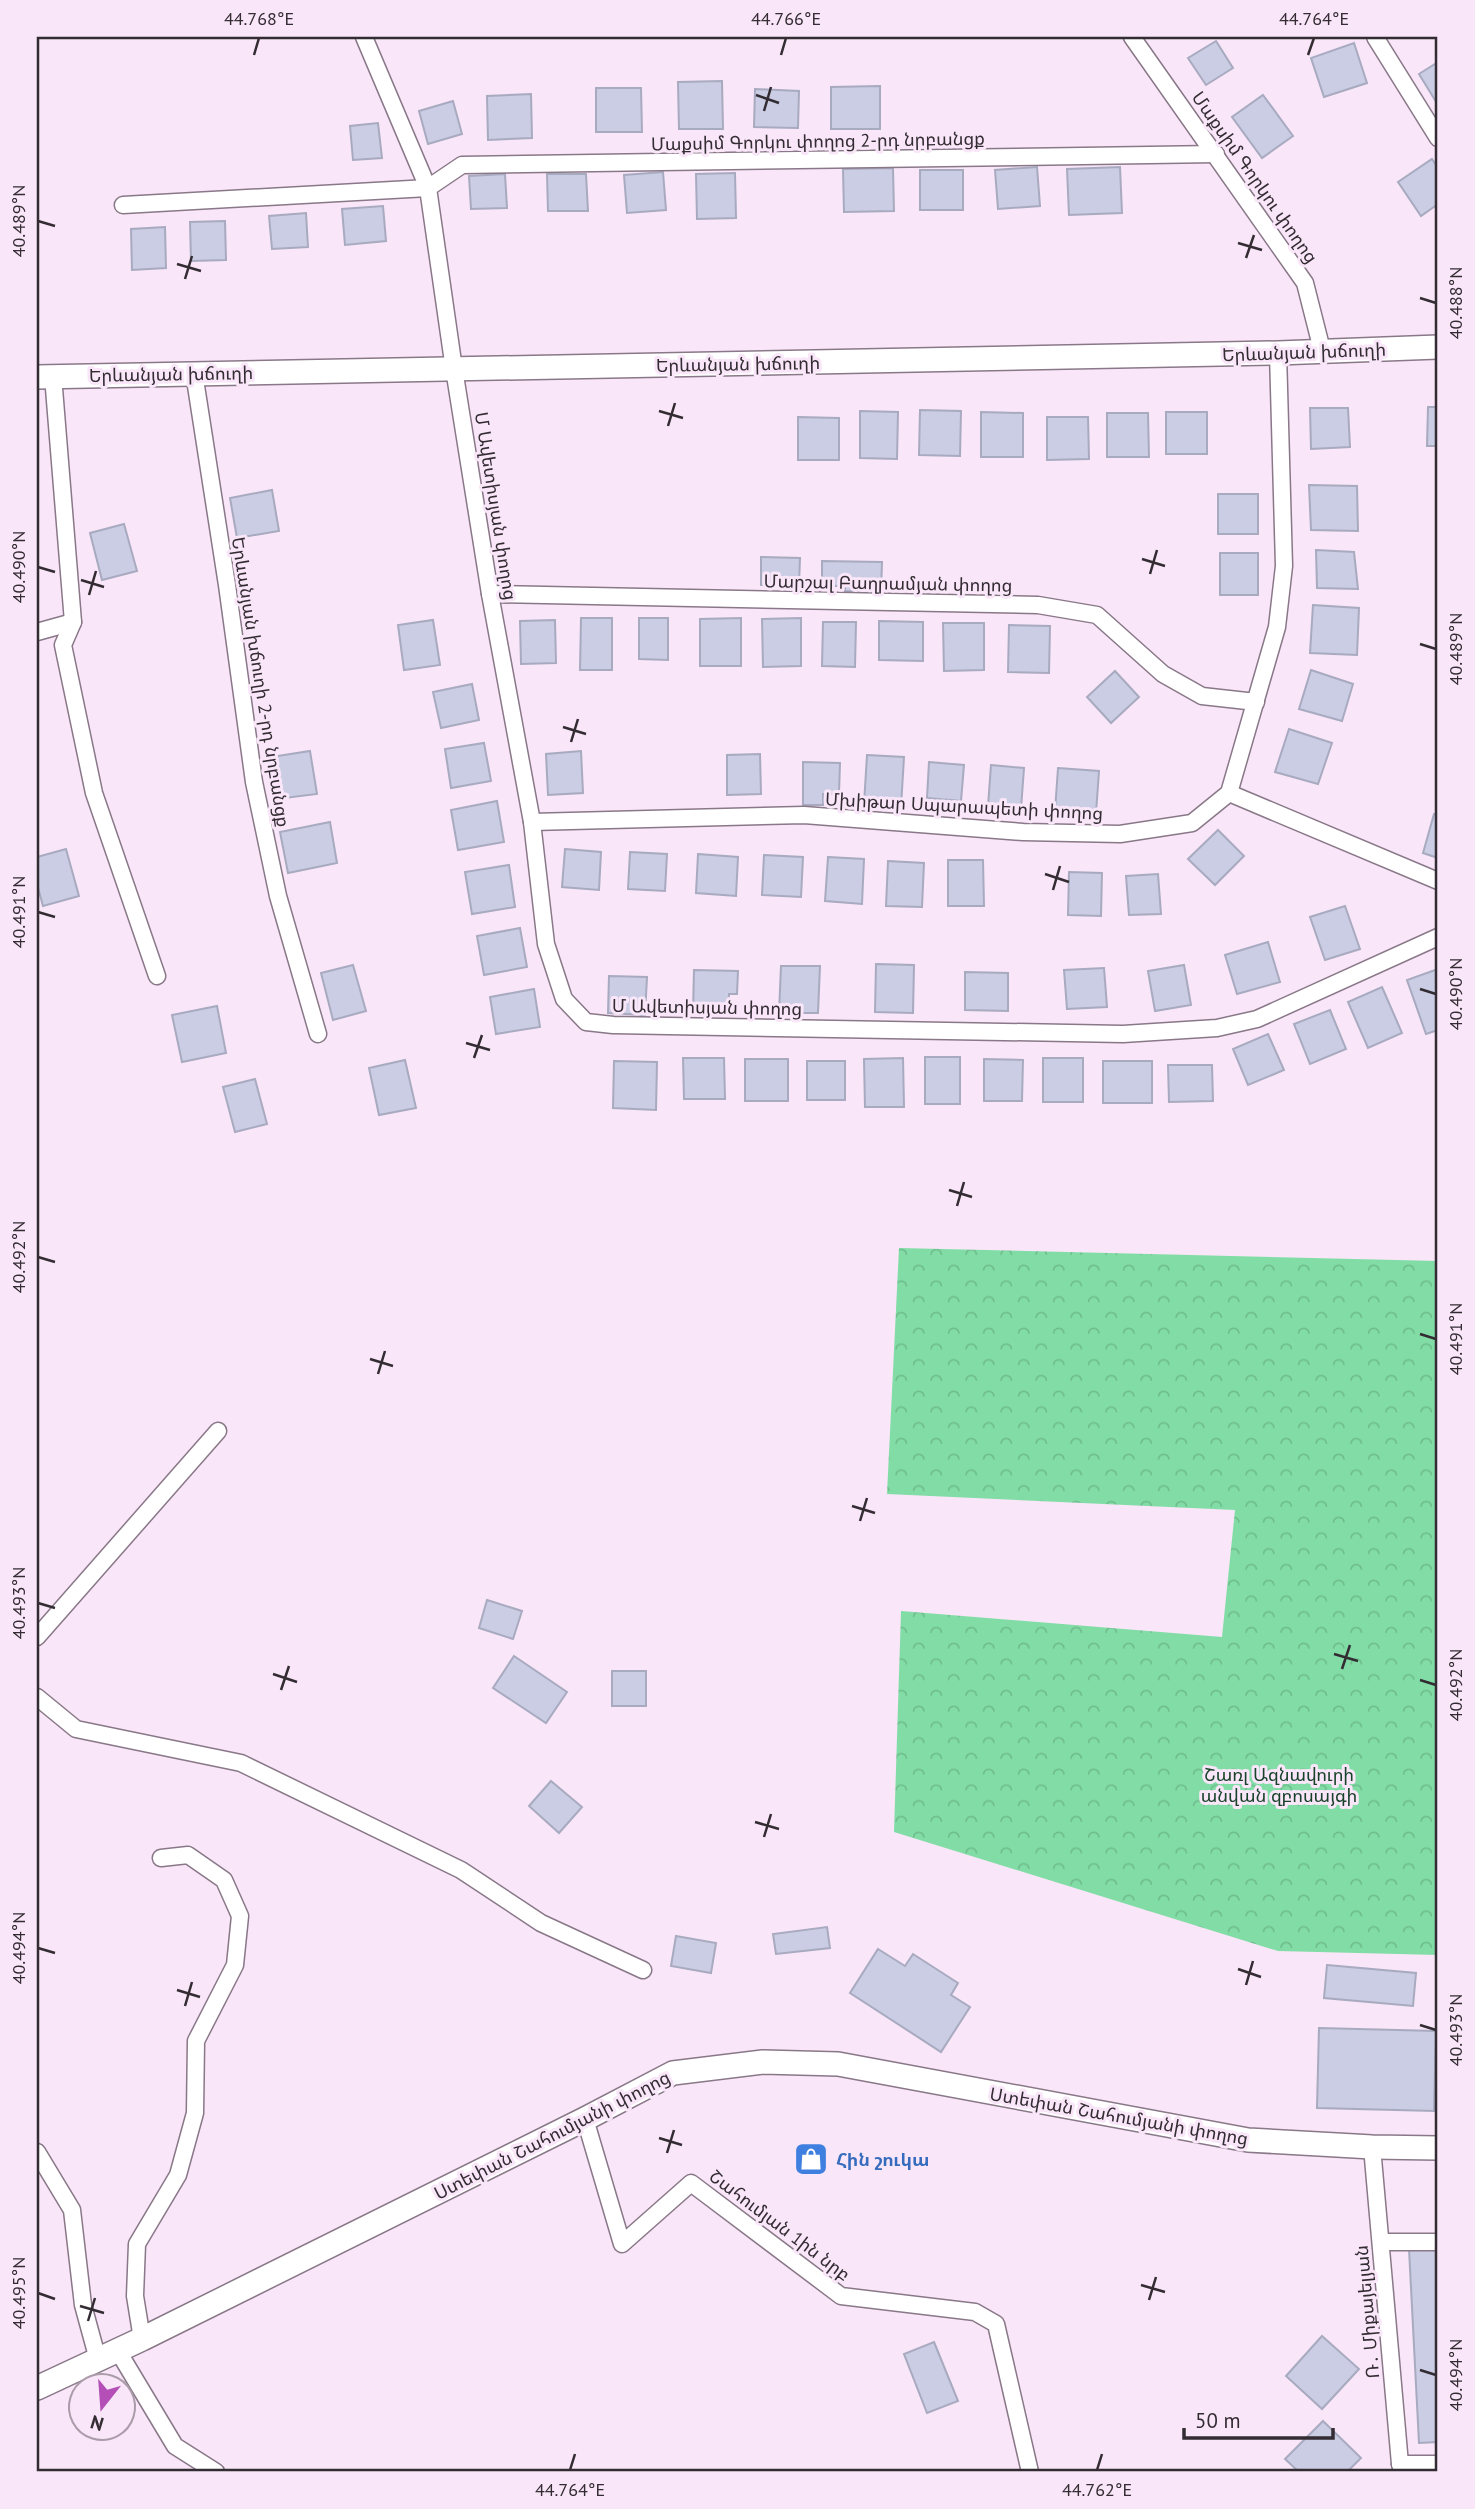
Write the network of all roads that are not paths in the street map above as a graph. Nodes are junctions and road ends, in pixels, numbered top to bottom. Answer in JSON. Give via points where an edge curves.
{"nodes":[{"id":1,"x":363,"y":37,"type":"edge"},
{"id":2,"x":1132,"y":37,"type":"edge"},
{"id":3,"x":1375,"y":37,"type":"edge"},
{"id":4,"x":1438,"y":138,"type":"edge"},
{"id":5,"x":1216,"y":154,"type":"junction"},
{"id":6,"x":428,"y":188,"type":"junction"},
{"id":7,"x":123,"y":205,"type":"dead end"},
{"id":8,"x":1438,"y":346,"type":"edge"},
{"id":9,"x":1322,"y":350,"type":"junction"},
{"id":10,"x":1278,"y":353,"type":"junction"},
{"id":11,"x":454,"y":369,"type":"junction"},
{"id":12,"x":194,"y":373,"type":"junction"},
{"id":13,"x":45,"y":377,"type":"edge"},
{"id":14,"x":490,"y":594,"type":"junction"},
{"id":15,"x":73,"y":622,"type":"junction"},
{"id":16,"x":37,"y":632,"type":"edge"},
{"id":17,"x":1256,"y":702,"type":"junction"},
{"id":18,"x":1229,"y":793,"type":"junction"},
{"id":19,"x":532,"y":822,"type":"junction"},
{"id":20,"x":1438,"y":881,"type":"edge"},
{"id":21,"x":1438,"y":937,"type":"edge"},
{"id":22,"x":157,"y":975,"type":"dead end"},
{"id":23,"x":318,"y":1034,"type":"dead end"},
{"id":24,"x":218,"y":1431,"type":"dead end"},
{"id":25,"x":37,"y":1637,"type":"edge"},
{"id":26,"x":37,"y":1697,"type":"edge"},
{"id":27,"x":161,"y":1858,"type":"dead end"},
{"id":28,"x":643,"y":1970,"type":"dead end"},
{"id":29,"x":585,"y":2119,"type":"junction"},
{"id":30,"x":1372,"y":2147,"type":"junction"},
{"id":31,"x":1438,"y":2148,"type":"edge"},
{"id":32,"x":37,"y":2152,"type":"edge"},
{"id":33,"x":1381,"y":2242,"type":"junction"},
{"id":34,"x":1438,"y":2242,"type":"edge"},
{"id":35,"x":142,"y":2339,"type":"junction"},
{"id":36,"x":108,"y":2355,"type":"junction"},
{"id":37,"x":37,"y":2388,"type":"edge"},
{"id":38,"x":1438,"y":2464,"type":"edge"},
{"id":39,"x":1402,"y":2468,"type":"edge"},
{"id":40,"x":216,"y":2472,"type":"edge"},
{"id":41,"x":1030,"y":2472,"type":"edge"}],
"edges":[{"from":1,"to":6,"type":"street","name":"Մ Ավետիսյան փողոց"},
{"from":2,"to":5,"type":"street","name":"Մաքսիմ Գորկու փողոց"},
{"from":3,"to":4,"type":"street"},
{"from":5,"to":6,"type":"street","name":"Մաքսիմ Գորկու փողոց 2-րդ նրբանցք","via":[[462,165]]},
{"from":5,"to":9,"type":"street","name":"Մաքսիմ Գորկու փողոց","via":[[1306,283]]},
{"from":6,"to":7,"type":"street"},
{"from":6,"to":11,"type":"street","name":"Մ Ավետիսյան փողոց"},
{"from":8,"to":9,"type":"main road","name":"Երևանյան խճուղի"},
{"from":9,"to":10,"type":"main road","name":"Երևանյան խճուղի"},
{"from":10,"to":11,"type":"main road","name":"Երևանյան խճուղի"},
{"from":10,"to":17,"type":"street","via":[[1284,566],[1277,627]]},
{"from":11,"to":12,"type":"main road","name":"Երևանյան խճուղի"},
{"from":11,"to":14,"type":"street","name":"Մ Ավետիսյան փողոց"},
{"from":12,"to":13,"type":"main road","name":"Երևանյան խճուղի"},
{"from":12,"to":23,"type":"street","name":"Երևանյան խճուղի 2-րդ նրբանցք","via":[[254,782],[278,896]]},
{"from":13,"to":15,"type":"street"},
{"from":14,"to":17,"type":"street","name":"Մարշալ Բաղրամյան փողոց","via":[[1038,605],[1097,615],[1163,674],[1202,696]]},
{"from":14,"to":19,"type":"street","name":"Մ Ավետիսյան փողոց"},
{"from":15,"to":16,"type":"street"},
{"from":15,"to":22,"type":"street","via":[[63,645],[94,793]]},
{"from":17,"to":18,"type":"street"},
{"from":18,"to":19,"type":"street","name":"Մխիթար Սպարապետի փողոց","via":[[1192,823],[1120,834],[1023,832],[804,815]]},
{"from":18,"to":20,"type":"street"},
{"from":19,"to":21,"type":"street","name":"Մ Ավետիսյան փողոց","via":[[546,943],[564,999],[586,1022],[1123,1034],[1217,1028],[1257,1018]]},
{"from":24,"to":25,"type":"street"},
{"from":26,"to":28,"type":"street","via":[[76,1729],[241,1763],[461,1870],[541,1923]]},
{"from":27,"to":35,"type":"street","via":[[188,1855],[224,1880],[240,1916],[235,1965],[196,2041],[195,2113],[178,2175],[137,2244],[135,2297]]},
{"from":29,"to":30,"type":"main road","name":"Ստեփան Շահումյանի փողոց","via":[[673,2073],[763,2062],[838,2064],[1248,2140]]},
{"from":29,"to":35,"type":"main road","name":"Ստեփան Շահումյանի փողոց"},
{"from":29,"to":41,"type":"street","name":"Շահումյան 1ին նրբ","via":[[622,2244],[691,2183],[841,2296],[975,2312],[996,2325]]},
{"from":30,"to":31,"type":"main road","name":"Ստեփան Շահումյանի փողոց"},
{"from":30,"to":33,"type":"street","name":"Ռ․ Միքայելյան"},
{"from":32,"to":36,"type":"street","via":[[72,2210],[83,2305]]},
{"from":33,"to":34,"type":"street"},
{"from":33,"to":39,"type":"street","name":"Ռ․ Միքայելյան"},
{"from":35,"to":36,"type":"main road","name":"Ստեփան Շահումյանի փողոց"},
{"from":36,"to":37,"type":"main road","name":"Ստեփան Շահումյանի փողոց"},
{"from":36,"to":40,"type":"street","via":[[175,2446]]},
{"from":38,"to":39,"type":"street"}]}
